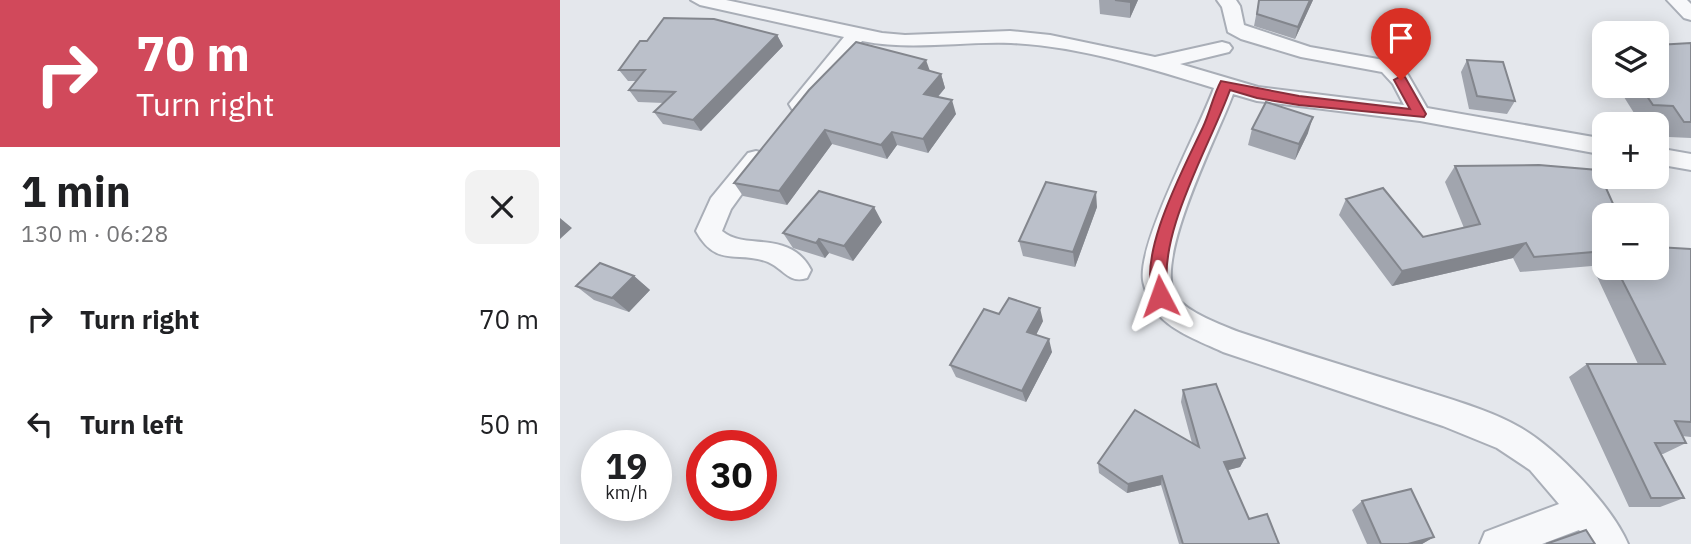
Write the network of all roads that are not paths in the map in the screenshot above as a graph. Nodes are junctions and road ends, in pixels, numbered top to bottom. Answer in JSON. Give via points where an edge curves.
{"nodes":[{"id":1,"x":700,"y":0,"type":"edge"},
{"id":2,"x":1226,"y":0,"type":"edge"},
{"id":3,"x":1676,"y":0,"type":"edge"},
{"id":4,"x":1691,"y":14,"type":"edge"},
{"id":5,"x":1235,"y":28,"type":"junction"},
{"id":6,"x":856,"y":35,"type":"junction"},
{"id":7,"x":1222,"y":48,"type":"junction"},
{"id":8,"x":1157,"y":64,"type":"junction"},
{"id":9,"x":1215,"y":81,"type":"junction"},
{"id":10,"x":1420,"y":114,"type":"junction"},
{"id":11,"x":782,"y":126,"type":"edge"},
{"id":12,"x":1592,"y":145,"type":"edge"},
{"id":13,"x":766,"y":146,"type":"edge"},
{"id":14,"x":1669,"y":158,"type":"edge"},
{"id":15,"x":1691,"y":162,"type":"edge"},
{"id":16,"x":798,"y":270,"type":"dead end"},
{"id":17,"x":1586,"y":511,"type":"junction"},
{"id":18,"x":1497,"y":544,"type":"edge"},
{"id":19,"x":1611,"y":544,"type":"edge"}],
"edges":[{"from":1,"to":6,"type":"street"},
{"from":2,"to":5,"type":"street"},
{"from":3,"to":4,"type":"street"},
{"from":5,"to":7,"type":"street"},
{"from":5,"to":10,"type":"street","via":[[1308,53],[1388,67]]},
{"from":6,"to":8,"type":"street","via":[[905,41],[1010,37]]},
{"from":6,"to":11,"type":"street"},
{"from":7,"to":8,"type":"street"},
{"from":7,"to":9,"type":"street"},
{"from":8,"to":9,"type":"street"},
{"from":9,"to":10,"type":"street","via":[[1257,94]]},
{"from":9,"to":17,"type":"street","via":[[1212,123],[1183,185],[1158,256],[1156,280],[1167,306],[1199,328],[1233,342],[1435,408],[1508,437],[1541,459]]},
{"from":10,"to":12,"type":"street"},
{"from":13,"to":16,"type":"street","via":[[720,205],[709,231],[720,245],[770,252]]},
{"from":14,"to":15,"type":"street"},
{"from":17,"to":18,"type":"street"},
{"from":17,"to":19,"type":"street"}]}
